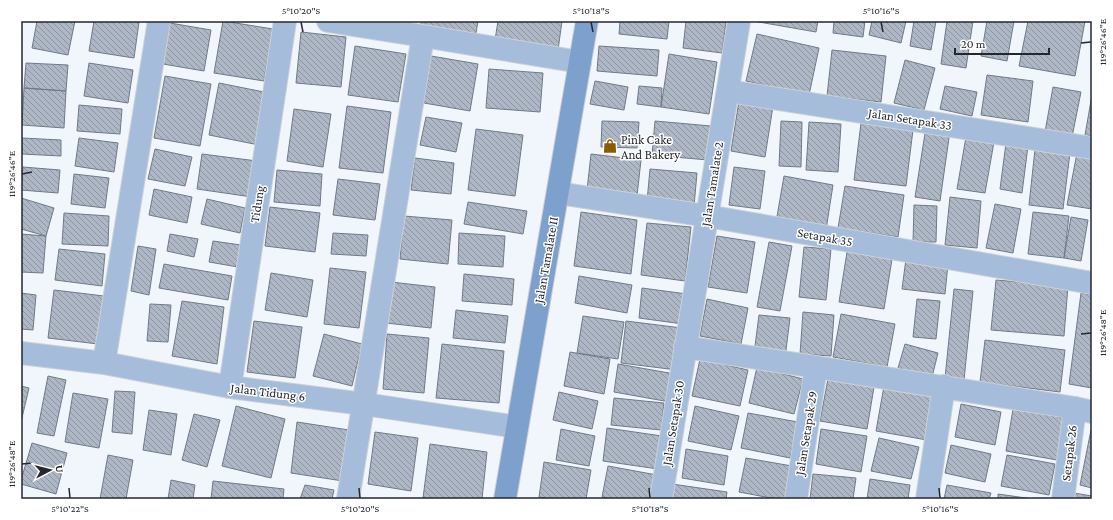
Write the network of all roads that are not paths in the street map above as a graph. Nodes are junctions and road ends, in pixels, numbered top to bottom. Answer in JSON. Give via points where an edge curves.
{"nodes":[{"id":1,"x":159,"y":21,"type":"edge"},
{"id":2,"x":285,"y":21,"type":"edge"},
{"id":3,"x":328,"y":21,"type":"edge"},
{"id":4,"x":587,"y":21,"type":"edge"},
{"id":5,"x":739,"y":21,"type":"edge"},
{"id":6,"x":423,"y":36,"type":"junction"},
{"id":7,"x":580,"y":62,"type":"junction"},
{"id":8,"x":728,"y":90,"type":"junction"},
{"id":9,"x":1092,"y":148,"type":"edge"},
{"id":10,"x":558,"y":193,"type":"junction"},
{"id":11,"x":707,"y":216,"type":"junction"},
{"id":12,"x":1092,"y":283,"type":"edge"},
{"id":13,"x":686,"y":348,"type":"junction"},
{"id":14,"x":21,"y":353,"type":"edge"},
{"id":15,"x":104,"y":363,"type":"junction"},
{"id":16,"x":816,"y":366,"type":"junction"},
{"id":17,"x":944,"y":386,"type":"junction"},
{"id":18,"x":230,"y":387,"type":"junction"},
{"id":19,"x":364,"y":404,"type":"junction"},
{"id":20,"x":1083,"y":410,"type":"edge"},
{"id":21,"x":517,"y":427,"type":"junction"},
{"id":22,"x":348,"y":499,"type":"edge"},
{"id":23,"x":505,"y":499,"type":"edge"},
{"id":24,"x":661,"y":499,"type":"edge"},
{"id":25,"x":796,"y":499,"type":"edge"},
{"id":26,"x":928,"y":499,"type":"edge"},
{"id":27,"x":1063,"y":499,"type":"edge"}],
"edges":[{"from":1,"to":15,"type":"street"},
{"from":2,"to":18,"type":"street","name":"Tidung"},
{"from":3,"to":6,"type":"street"},
{"from":4,"to":7,"type":"street","name":"Jalan Tamalate II"},
{"from":5,"to":8,"type":"street","name":"Jalan Tamalate 2"},
{"from":6,"to":7,"type":"street"},
{"from":6,"to":19,"type":"street"},
{"from":7,"to":10,"type":"street","name":"Jalan Tamalate II"},
{"from":8,"to":9,"type":"street","name":"Jalan Setapak 33"},
{"from":8,"to":11,"type":"street","name":"Jalan Tamalate 2"},
{"from":10,"to":11,"type":"street","name":"Setapak 35"},
{"from":10,"to":21,"type":"street","name":"Jalan Tamalate II"},
{"from":11,"to":12,"type":"street","name":"Setapak 35"},
{"from":11,"to":13,"type":"street","name":"Jalan Tamalate 2"},
{"from":13,"to":16,"type":"street"},
{"from":13,"to":24,"type":"street","name":"Jalan Setapak 30"},
{"from":14,"to":15,"type":"street","name":"Jalan Tidung 6"},
{"from":15,"to":18,"type":"street","name":"Jalan Tidung 6"},
{"from":16,"to":17,"type":"street"},
{"from":16,"to":25,"type":"street","name":"Jalan Setapak 29"},
{"from":17,"to":20,"type":"street"},
{"from":17,"to":26,"type":"street"},
{"from":18,"to":19,"type":"street","name":"Jalan Tidung 6"},
{"from":19,"to":21,"type":"street","name":"Jalan Tidung 6"},
{"from":19,"to":22,"type":"street"},
{"from":20,"to":27,"type":"street","name":"Setapak 26"},
{"from":21,"to":23,"type":"street","name":"Jalan Tamalate II"}]}
